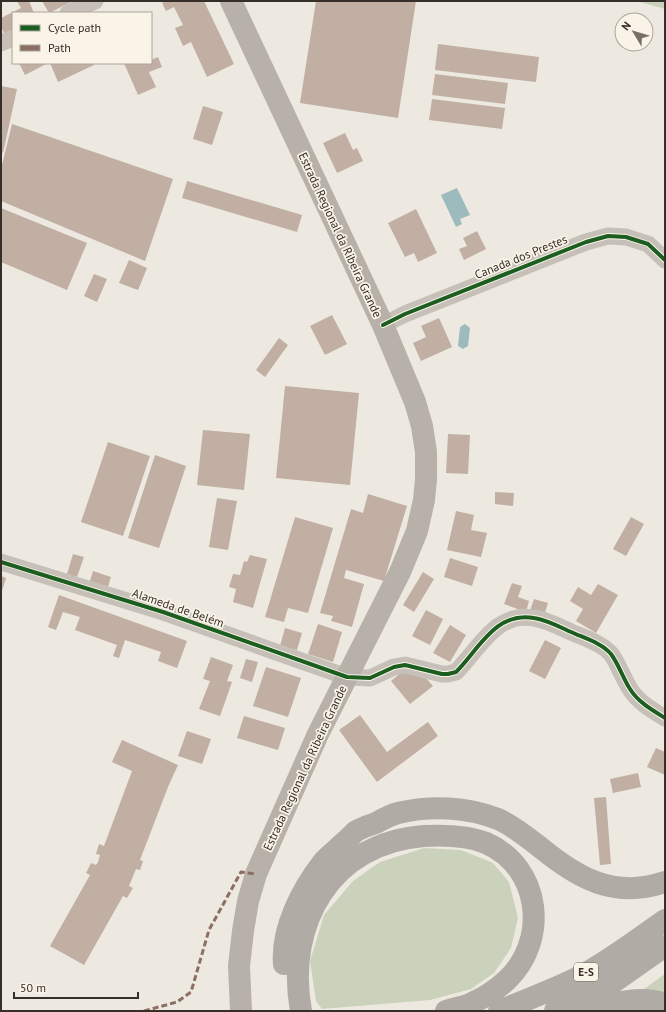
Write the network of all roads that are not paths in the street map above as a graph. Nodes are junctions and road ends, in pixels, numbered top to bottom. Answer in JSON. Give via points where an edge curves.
{"nodes":[{"id":1,"x":231,"y":1,"type":"edge"},
{"id":2,"x":89,"y":5,"type":"edge"},
{"id":3,"x":71,"y":12,"type":"edge"},
{"id":4,"x":12,"y":38,"type":"edge"},
{"id":5,"x":1,"y":44,"type":"edge"},
{"id":6,"x":665,"y":260,"type":"edge"},
{"id":7,"x":383,"y":325,"type":"junction"},
{"id":8,"x":1,"y":562,"type":"edge"},
{"id":9,"x":347,"y":677,"type":"junction"},
{"id":10,"x":665,"y":718,"type":"edge"},
{"id":11,"x":665,"y":882,"type":"edge"},
{"id":12,"x":665,"y":920,"type":"edge"},
{"id":13,"x":665,"y":946,"type":"edge"},
{"id":14,"x":291,"y":977,"type":"junction"},
{"id":15,"x":665,"y":1004,"type":"edge"},
{"id":16,"x":241,"y":1011,"type":"edge"},
{"id":17,"x":288,"y":1011,"type":"edge"},
{"id":18,"x":301,"y":1011,"type":"edge"},
{"id":19,"x":446,"y":1011,"type":"edge"},
{"id":20,"x":499,"y":1011,"type":"edge"},
{"id":21,"x":555,"y":1011,"type":"edge"},
{"id":22,"x":577,"y":1011,"type":"edge"}],
"edges":[{"from":1,"to":7,"type":"main road","name":"Estrada Regional da Ribeira Grande"},
{"from":2,"to":3,"type":"street"},
{"from":4,"to":5,"type":"street"},
{"from":6,"to":7,"type":"street","name":"Canada dos Prestes","via":[[648,244],[626,237],[608,236],[586,242]]},
{"from":7,"to":9,"type":"main road","name":"Estrada Regional da Ribeira Grande","via":[[415,402],[422,426],[426,452],[424,500],[417,531],[400,572]]},
{"from":8,"to":9,"type":"street","name":"Alameda de Belém","via":[[163,612]]},
{"from":9,"to":10,"type":"street","name":"Alameda de Belém","via":[[370,678],[405,665],[442,674],[456,672],[493,629],[516,618],[534,618],[599,645],[610,653],[631,690],[645,705]]},
{"from":9,"to":16,"type":"main road","name":"Estrada Regional da Ribeira Grande","via":[[318,734],[256,874],[248,901],[239,966]]},
{"from":11,"to":14,"type":"highway","via":[[624,889],[596,883],[575,873],[499,820],[466,809],[431,808],[397,813],[357,831],[326,858],[312,876],[300,898],[287,933],[284,961]]},
{"from":12,"to":20,"type":"highway","number":"E-S","via":[[576,978]]},
{"from":13,"to":21,"type":"highway","number":"E-S","via":[[608,986]]},
{"from":14,"to":17,"type":"highway"},
{"from":14,"to":18,"type":"highway"},
{"from":14,"to":19,"type":"highway","via":[[307,920],[326,887],[353,860],[369,850],[414,837],[438,835],[476,839],[497,849],[512,862],[526,882],[534,912],[533,932],[525,954],[507,980],[473,1003]]},
{"from":15,"to":22,"type":"highway","via":[[645,1000],[625,1001]]}]}
